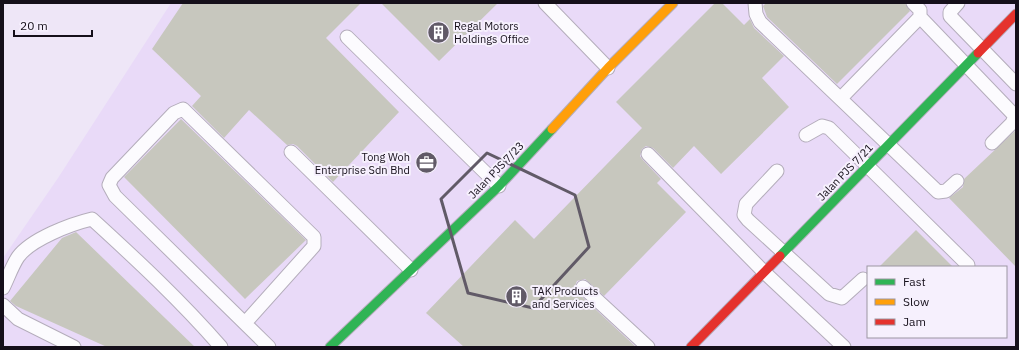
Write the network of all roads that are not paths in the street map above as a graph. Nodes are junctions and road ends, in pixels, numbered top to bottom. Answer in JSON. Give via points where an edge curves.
{"nodes":[{"id":1,"x":545,"y":3,"type":"edge"},
{"id":2,"x":673,"y":3,"type":"edge"},
{"id":3,"x":756,"y":3,"type":"edge"},
{"id":4,"x":913,"y":3,"type":"edge"},
{"id":5,"x":958,"y":3,"type":"edge"},
{"id":6,"x":1016,"y":14,"type":"edge"},
{"id":7,"x":920,"y":17,"type":"junction"},
{"id":8,"x":347,"y":37,"type":"dead end"},
{"id":9,"x":982,"y":49,"type":"junction"},
{"id":10,"x":966,"y":65,"type":"junction"},
{"id":11,"x":608,"y":68,"type":"junction"},
{"id":12,"x":1016,"y":84,"type":"edge"},
{"id":13,"x":841,"y":98,"type":"junction"},
{"id":14,"x":806,"y":135,"type":"dead end"},
{"id":15,"x":992,"y":143,"type":"dead end"},
{"id":16,"x":890,"y":144,"type":"junction"},
{"id":17,"x":291,"y":152,"type":"dead end"},
{"id":18,"x":648,"y":154,"type":"dead end"},
{"id":19,"x":868,"y":166,"type":"junction"},
{"id":20,"x":777,"y":171,"type":"dead end"},
{"id":21,"x":957,"y":181,"type":"dead end"},
{"id":22,"x":499,"y":186,"type":"junction"},
{"id":23,"x":783,"y":253,"type":"junction"},
{"id":24,"x":968,"y":265,"type":"dead end"},
{"id":25,"x":411,"y":270,"type":"junction"},
{"id":26,"x":764,"y":272,"type":"junction"},
{"id":27,"x":863,"y":279,"type":"dead end"},
{"id":28,"x":583,"y":287,"type":"dead end"},
{"id":29,"x":3,"y":288,"type":"edge"},
{"id":30,"x":3,"y":305,"type":"edge"},
{"id":31,"x":245,"y":323,"type":"junction"},
{"id":32,"x":74,"y":347,"type":"edge"},
{"id":33,"x":221,"y":347,"type":"edge"},
{"id":34,"x":269,"y":347,"type":"edge"},
{"id":35,"x":330,"y":347,"type":"edge"},
{"id":36,"x":648,"y":347,"type":"edge"},
{"id":37,"x":691,"y":347,"type":"edge"},
{"id":38,"x":844,"y":347,"type":"edge"}],
"edges":[{"from":1,"to":11,"type":"lane"},
{"from":2,"to":11,"type":"street","name":"Jalan PJS 7/23"},
{"from":3,"to":13,"type":"lane","via":[[756,14],[760,22]]},
{"from":4,"to":7,"type":"lane","via":[[920,10]]},
{"from":5,"to":9,"type":"lane","via":[[950,12],[950,16]]},
{"from":6,"to":9,"type":"street","name":"Jalan PJS 7/21"},
{"from":7,"to":10,"type":"lane"},
{"from":7,"to":13,"type":"lane"},
{"from":8,"to":22,"type":"lane"},
{"from":9,"to":10,"type":"street","name":"Jalan PJS 7/21"},
{"from":9,"to":12,"type":"lane"},
{"from":10,"to":15,"type":"lane","via":[[1015,116],[1012,124]]},
{"from":10,"to":16,"type":"street","name":"Jalan PJS 7/21"},
{"from":11,"to":22,"type":"street","name":"Jalan PJS 7/23"},
{"from":13,"to":16,"type":"lane"},
{"from":14,"to":19,"type":"lane","via":[[822,126],[829,128]]},
{"from":16,"to":19,"type":"street","name":"Jalan PJS 7/21"},
{"from":16,"to":21,"type":"lane","via":[[938,192],[946,191]]},
{"from":17,"to":25,"type":"lane"},
{"from":18,"to":26,"type":"lane"},
{"from":19,"to":23,"type":"street","name":"Jalan PJS 7/21"},
{"from":19,"to":24,"type":"lane"},
{"from":20,"to":23,"type":"lane","via":[[746,204],[744,215]]},
{"from":22,"to":25,"type":"street","name":"Jalan PJS 7/23"},
{"from":23,"to":26,"type":"street","name":"Jalan PJS 7/21"},
{"from":23,"to":27,"type":"lane","via":[[829,294],[842,298]]},
{"from":25,"to":35,"type":"street","name":"Jalan PJS 7/23"},
{"from":26,"to":37,"type":"street","name":"Jalan PJS 7/21"},
{"from":26,"to":38,"type":"lane"},
{"from":28,"to":36,"type":"lane"},
{"from":29,"to":33,"type":"lane","via":[[18,257],[30,245],[69,225],[92,219],[157,279]]},
{"from":30,"to":32,"type":"lane","via":[[18,318]]},
{"from":31,"to":31,"type":"lane","via":[[115,196],[109,185],[112,178],[174,113],[183,109],[314,237],[314,246]]},
{"from":31,"to":34,"type":"lane"}]}
